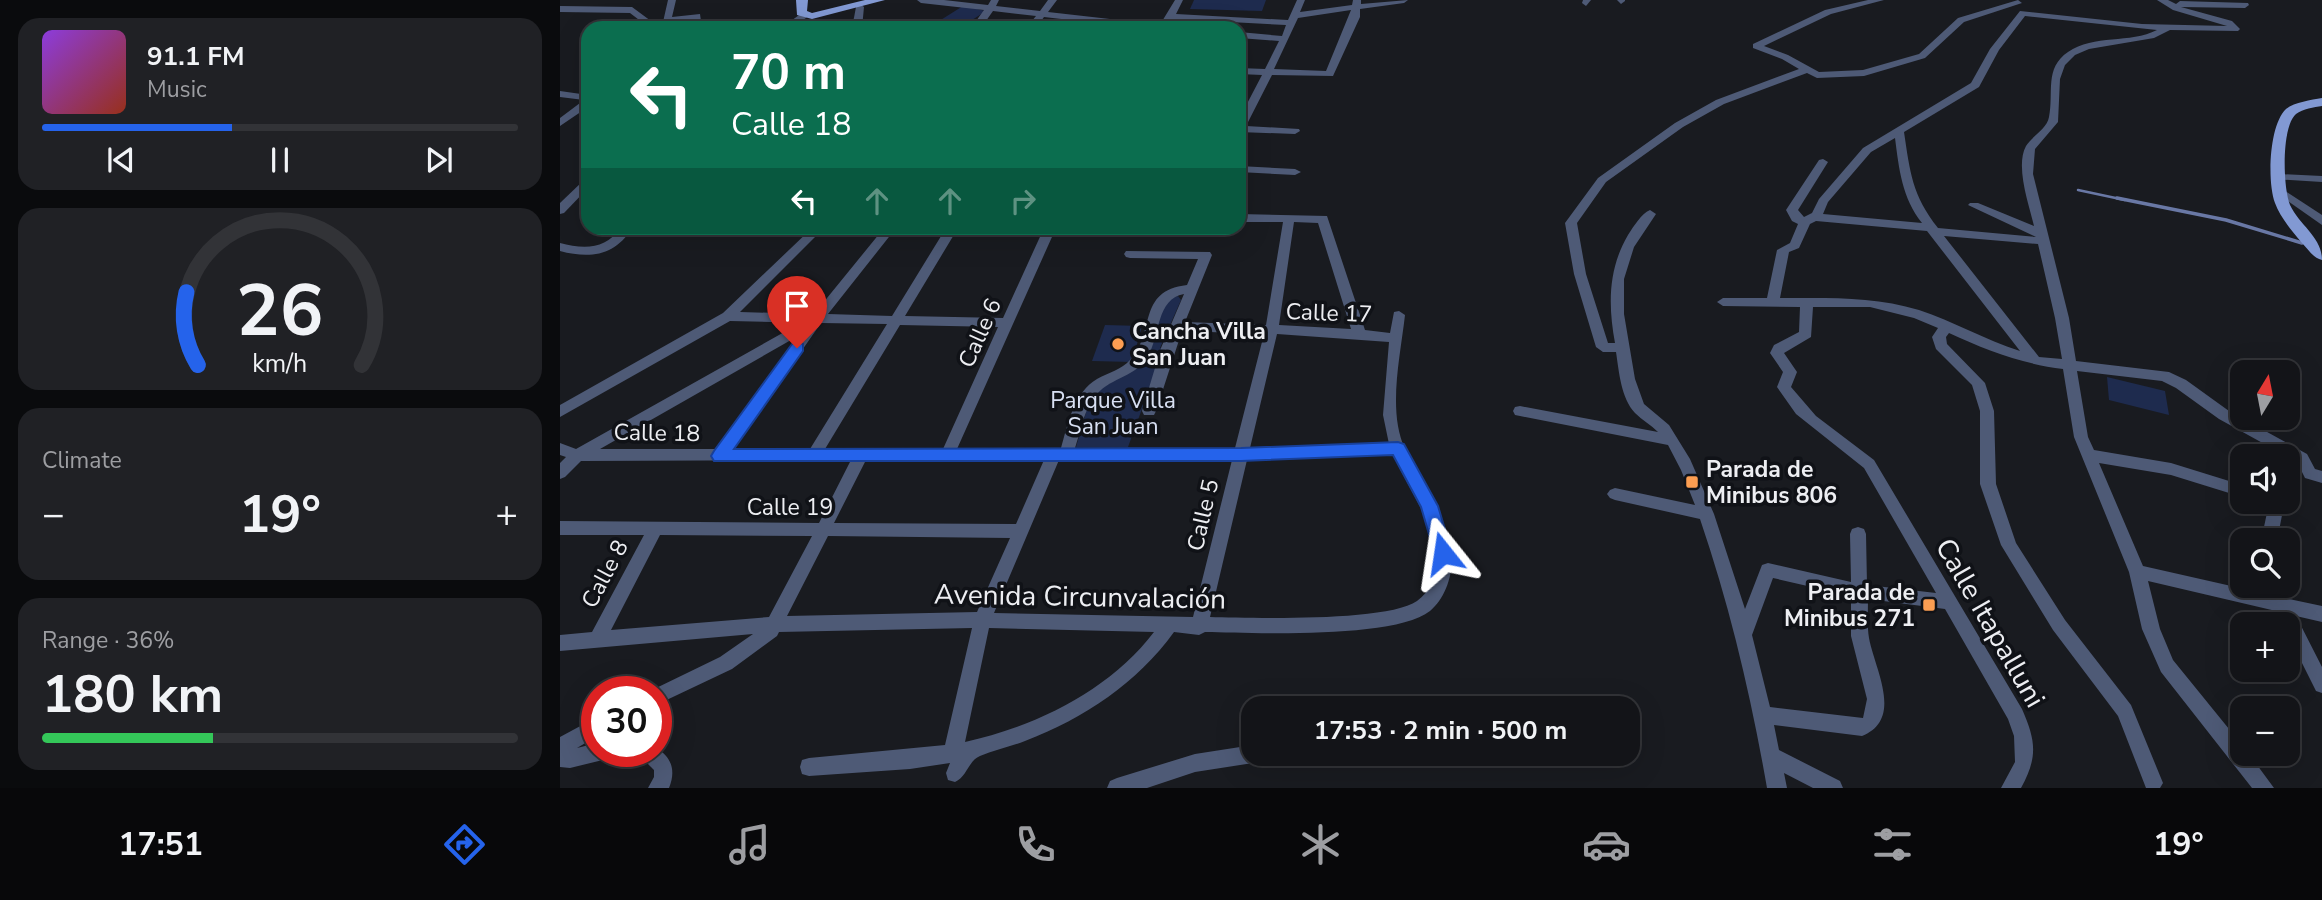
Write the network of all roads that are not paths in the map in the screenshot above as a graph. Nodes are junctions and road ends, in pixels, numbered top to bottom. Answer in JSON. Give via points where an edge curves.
{"nodes":[{"id":1,"x":641,"y":0,"type":"edge"},
{"id":2,"x":672,"y":0,"type":"edge"},
{"id":3,"x":802,"y":0,"type":"edge"},
{"id":4,"x":921,"y":0,"type":"edge"},
{"id":5,"x":1053,"y":0,"type":"edge"},
{"id":6,"x":1179,"y":0,"type":"edge"},
{"id":7,"x":1301,"y":0,"type":"edge"},
{"id":8,"x":1404,"y":0,"type":"edge"},
{"id":9,"x":1880,"y":0,"type":"edge"},
{"id":10,"x":876,"y":1,"type":"edge"},
{"id":11,"x":950,"y":2,"type":"edge"},
{"id":12,"x":2165,"y":2,"type":"edge"},
{"id":13,"x":857,"y":3,"type":"edge"},
{"id":14,"x":993,"y":4,"type":"edge"},
{"id":15,"x":1358,"y":4,"type":"edge"},
{"id":16,"x":2020,"y":5,"type":"edge"},
{"id":17,"x":2245,"y":5,"type":"dead end"},
{"id":18,"x":560,"y":9,"type":"edge"},
{"id":19,"x":632,"y":10,"type":"junction"},
{"id":20,"x":1043,"y":14,"type":"junction"},
{"id":21,"x":805,"y":15,"type":"junction"},
{"id":22,"x":1170,"y":16,"type":"junction"},
{"id":23,"x":1294,"y":19,"type":"junction"},
{"id":24,"x":646,"y":21,"type":"edge"},
{"id":25,"x":668,"y":21,"type":"edge"},
{"id":26,"x":675,"y":21,"type":"edge"},
{"id":27,"x":697,"y":21,"type":"edge"},
{"id":28,"x":796,"y":21,"type":"edge"},
{"id":29,"x":857,"y":21,"type":"edge"},
{"id":30,"x":981,"y":21,"type":"edge"},
{"id":31,"x":1037,"y":21,"type":"edge"},
{"id":32,"x":1103,"y":21,"type":"edge"},
{"id":33,"x":1167,"y":21,"type":"edge"},
{"id":34,"x":2166,"y":29,"type":"junction"},
{"id":35,"x":1246,"y":36,"type":"edge"},
{"id":36,"x":1285,"y":39,"type":"junction"},
{"id":37,"x":1806,"y":70,"type":"junction"},
{"id":38,"x":1246,"y":71,"type":"edge"},
{"id":39,"x":1268,"y":72,"type":"junction"},
{"id":40,"x":560,"y":94,"type":"edge"},
{"id":41,"x":2322,"y":96,"type":"edge"},
{"id":42,"x":581,"y":98,"type":"edge"},
{"id":43,"x":2322,"y":102,"type":"edge"},
{"id":44,"x":581,"y":106,"type":"edge"},
{"id":45,"x":1246,"y":115,"type":"edge"},
{"id":46,"x":560,"y":123,"type":"edge"},
{"id":47,"x":1246,"y":129,"type":"edge"},
{"id":48,"x":1295,"y":131,"type":"dead end"},
{"id":49,"x":1899,"y":131,"type":"junction"},
{"id":50,"x":2279,"y":152,"type":"junction"},
{"id":51,"x":1823,"y":162,"type":"dead end"},
{"id":52,"x":1246,"y":169,"type":"edge"},
{"id":53,"x":1295,"y":172,"type":"dead end"},
{"id":54,"x":2322,"y":179,"type":"edge"},
{"id":55,"x":2278,"y":184,"type":"junction"},
{"id":56,"x":581,"y":189,"type":"edge"},
{"id":57,"x":1974,"y":205,"type":"dead end"},
{"id":58,"x":560,"y":210,"type":"edge"},
{"id":59,"x":1650,"y":214,"type":"dead end"},
{"id":60,"x":1246,"y":218,"type":"edge"},
{"id":61,"x":1289,"y":219,"type":"junction"},
{"id":62,"x":1810,"y":219,"type":"junction"},
{"id":63,"x":2322,"y":221,"type":"edge"},
{"id":64,"x":1932,"y":230,"type":"junction"},
{"id":65,"x":622,"y":235,"type":"edge"},
{"id":66,"x":811,"y":235,"type":"edge"},
{"id":67,"x":884,"y":235,"type":"edge"},
{"id":68,"x":948,"y":235,"type":"edge"},
{"id":69,"x":1047,"y":235,"type":"edge"},
{"id":70,"x":2042,"y":237,"type":"junction"},
{"id":71,"x":560,"y":247,"type":"edge"},
{"id":72,"x":588,"y":253,"type":"junction"},
{"id":73,"x":1130,"y":254,"type":"dead end"},
{"id":74,"x":2322,"y":255,"type":"edge"},
{"id":75,"x":560,"y":259,"type":"edge"},
{"id":76,"x":1192,"y":289,"type":"junction"},
{"id":77,"x":1773,"y":301,"type":"junction"},
{"id":78,"x":1807,"y":301,"type":"junction"},
{"id":79,"x":1723,"y":302,"type":"dead end"},
{"id":80,"x":1399,"y":315,"type":"dead end"},
{"id":81,"x":728,"y":316,"type":"junction"},
{"id":82,"x":894,"y":320,"type":"junction"},
{"id":83,"x":816,"y":322,"type":"junction"},
{"id":84,"x":1008,"y":323,"type":"junction"},
{"id":85,"x":1177,"y":326,"type":"junction"},
{"id":86,"x":1946,"y":327,"type":"junction"},
{"id":87,"x":1271,"y":332,"type":"junction"},
{"id":88,"x":1359,"y":333,"type":"junction"},
{"id":89,"x":1396,"y":338,"type":"junction"},
{"id":90,"x":1622,"y":348,"type":"junction"},
{"id":91,"x":2035,"y":361,"type":"junction"},
{"id":92,"x":2068,"y":364,"type":"junction"},
{"id":93,"x":1149,"y":411,"type":"dead end"},
{"id":94,"x":1520,"y":411,"type":"dead end"},
{"id":95,"x":560,"y":412,"type":"edge"},
{"id":96,"x":1672,"y":440,"type":"junction"},
{"id":97,"x":560,"y":449,"type":"edge"},
{"id":98,"x":1398,"y":449,"type":"junction"},
{"id":99,"x":1241,"y":454,"type":"junction"},
{"id":100,"x":578,"y":455,"type":"junction"},
{"id":101,"x":947,"y":455,"type":"junction"},
{"id":102,"x":1060,"y":455,"type":"junction"},
{"id":103,"x":2089,"y":455,"type":"junction"},
{"id":104,"x":720,"y":456,"type":"junction"},
{"id":105,"x":814,"y":456,"type":"junction"},
{"id":106,"x":861,"y":456,"type":"junction"},
{"id":107,"x":560,"y":473,"type":"edge"},
{"id":108,"x":2322,"y":477,"type":"edge"},
{"id":109,"x":2230,"y":487,"type":"edge"},
{"id":110,"x":1615,"y":494,"type":"dead end"},
{"id":111,"x":1706,"y":514,"type":"junction"},
{"id":112,"x":560,"y":528,"type":"edge"},
{"id":113,"x":824,"y":530,"type":"junction"},
{"id":114,"x":654,"y":531,"type":"junction"},
{"id":115,"x":1021,"y":531,"type":"junction"},
{"id":116,"x":1858,"y":534,"type":"dead end"},
{"id":117,"x":2137,"y":572,"type":"junction"},
{"id":118,"x":1859,"y":591,"type":"junction"},
{"id":119,"x":2280,"y":598,"type":"edge"},
{"id":120,"x":1948,"y":602,"type":"junction"},
{"id":121,"x":2282,"y":605,"type":"junction"},
{"id":122,"x":2322,"y":614,"type":"edge"},
{"id":123,"x":982,"y":620,"type":"junction"},
{"id":124,"x":775,"y":626,"type":"junction"},
{"id":125,"x":1169,"y":626,"type":"junction"},
{"id":126,"x":1199,"y":627,"type":"junction"},
{"id":127,"x":1743,"y":636,"type":"junction"},
{"id":128,"x":597,"y":639,"type":"junction"},
{"id":129,"x":560,"y":643,"type":"edge"},
{"id":130,"x":2322,"y":685,"type":"edge"},
{"id":131,"x":672,"y":689,"type":"edge"},
{"id":132,"x":1765,"y":715,"type":"junction"},
{"id":133,"x":581,"y":735,"type":"edge"},
{"id":134,"x":961,"y":751,"type":"junction"},
{"id":135,"x":560,"y":753,"type":"edge"},
{"id":136,"x":1241,"y":756,"type":"edge"},
{"id":137,"x":1771,"y":756,"type":"junction"},
{"id":138,"x":581,"y":757,"type":"edge"},
{"id":139,"x":560,"y":758,"type":"edge"},
{"id":140,"x":663,"y":767,"type":"edge"},
{"id":141,"x":809,"y":767,"type":"dead end"},
{"id":142,"x":955,"y":773,"type":"dead end"},
{"id":143,"x":2153,"y":783,"type":"dead end"},
{"id":144,"x":658,"y":788,"type":"edge"},
{"id":145,"x":1117,"y":788,"type":"edge"},
{"id":146,"x":1777,"y":788,"type":"edge"},
{"id":147,"x":1833,"y":788,"type":"edge"},
{"id":148,"x":2011,"y":788,"type":"edge"},
{"id":149,"x":2264,"y":788,"type":"edge"}],
"edges":[{"from":1,"to":19,"type":"street"},
{"from":2,"to":25,"type":"street"},
{"from":3,"to":21,"type":"main road"},
{"from":4,"to":11,"type":"street"},
{"from":5,"to":20,"type":"street"},
{"from":6,"to":22,"type":"street"},
{"from":7,"to":23,"type":"street"},
{"from":8,"to":15,"type":"street"},
{"from":9,"to":37,"type":"street","via":[[1828,12],[1756,46]]},
{"from":10,"to":13,"type":"main road"},
{"from":11,"to":14,"type":"street"},
{"from":12,"to":17,"type":"street"},
{"from":12,"to":34,"type":"street","via":[[2235,29]]},
{"from":13,"to":21,"type":"main road"},
{"from":13,"to":29,"type":"street"},
{"from":14,"to":20,"type":"street"},
{"from":14,"to":30,"type":"street"},
{"from":15,"to":23,"type":"street"},
{"from":15,"to":39,"type":"street","via":[[1330,74]]},
{"from":16,"to":34,"type":"street"},
{"from":16,"to":37,"type":"street","via":[[1961,20],[1922,56],[1879,70],[1824,77]]},
{"from":16,"to":49,"type":"street","via":[[1975,85]]},
{"from":18,"to":19,"type":"street"},
{"from":19,"to":24,"type":"street"},
{"from":20,"to":31,"type":"street"},
{"from":20,"to":32,"type":"street"},
{"from":21,"to":28,"type":"street"},
{"from":22,"to":23,"type":"street"},
{"from":22,"to":33,"type":"street"},
{"from":23,"to":36,"type":"street"},
{"from":26,"to":27,"type":"street","via":[[697,16]]},
{"from":34,"to":70,"type":"street","via":[[2152,37],[2094,43],[2066,60],[2058,71],[2053,122],[2027,155],[2026,174]]},
{"from":35,"to":36,"type":"street"},
{"from":36,"to":39,"type":"street"},
{"from":37,"to":90,"type":"street","via":[[1720,102],[1679,125],[1602,180],[1585,202],[1572,223],[1577,260],[1603,347]]},
{"from":38,"to":39,"type":"street"},
{"from":39,"to":45,"type":"street"},
{"from":40,"to":42,"type":"street"},
{"from":41,"to":50,"type":"main road","via":[[2281,108],[2274,117],[2272,128]]},
{"from":43,"to":50,"type":"main road","via":[[2289,113]]},
{"from":44,"to":46,"type":"street"},
{"from":47,"to":48,"type":"street"},
{"from":49,"to":62,"type":"street","via":[[1867,150]]},
{"from":49,"to":64,"type":"street","via":[[1909,194]]},
{"from":50,"to":55,"type":"main road"},
{"from":51,"to":62,"type":"street","via":[[1792,210],[1796,218]]},
{"from":52,"to":53,"type":"street"},
{"from":54,"to":55,"type":"street"},
{"from":55,"to":63,"type":"street"},
{"from":55,"to":74,"type":"main road","via":[[2290,217]]},
{"from":56,"to":58,"type":"street"},
{"from":57,"to":70,"type":"street"},
{"from":59,"to":90,"type":"street","via":[[1632,234],[1618,279],[1615,305]]},
{"from":60,"to":61,"type":"street"},
{"from":61,"to":87,"type":"street","name":"Calle 5"},
{"from":61,"to":88,"type":"street","via":[[1323,219]]},
{"from":62,"to":64,"type":"street"},
{"from":62,"to":77,"type":"street","via":[[1796,245],[1783,250]]},
{"from":64,"to":70,"type":"street"},
{"from":64,"to":91,"type":"street"},
{"from":65,"to":72,"type":"street","via":[[606,248]]},
{"from":66,"to":81,"type":"street"},
{"from":67,"to":83,"type":"street"},
{"from":68,"to":82,"type":"street"},
{"from":69,"to":84,"type":"street","name":"Calle 6"},
{"from":70,"to":92,"type":"street"},
{"from":71,"to":72,"type":"street"},
{"from":72,"to":75,"type":"street"},
{"from":73,"to":76,"type":"street","via":[[1206,255]]},
{"from":76,"to":85,"type":"street"},
{"from":76,"to":102,"type":"street","via":[[1175,290],[1163,298],[1135,364],[1093,389]]},
{"from":77,"to":78,"type":"street"},
{"from":77,"to":79,"type":"street"},
{"from":78,"to":86,"type":"street","via":[[1870,303],[1917,314]]},
{"from":78,"to":120,"type":"street","name":"Calle Itapalluni","via":[[1806,334],[1777,353],[1790,372],[1784,387],[1796,408],[1869,464]]},
{"from":80,"to":89,"type":"street"},
{"from":81,"to":83,"type":"street"},
{"from":81,"to":95,"type":"street"},
{"from":82,"to":83,"type":"street"},
{"from":82,"to":84,"type":"street"},
{"from":82,"to":105,"type":"street"},
{"from":83,"to":100,"type":"street"},
{"from":83,"to":104,"type":"street"},
{"from":84,"to":101,"type":"street","name":"Calle 6"},
{"from":85,"to":87,"type":"street","name":"Calle 17"},
{"from":85,"to":93,"type":"street"},
{"from":86,"to":91,"type":"street"},
{"from":86,"to":143,"type":"street","via":[[1939,337],[1941,346],[1978,383],[1987,411],[1988,484],[2009,545],[2059,625],[2125,711]]},
{"from":87,"to":88,"type":"street","name":"Calle 17"},
{"from":87,"to":99,"type":"street","name":"Calle 5"},
{"from":88,"to":89,"type":"street","name":"Calle 17"},
{"from":89,"to":98,"type":"street","via":[[1391,420]]},
{"from":90,"to":96,"type":"street","via":[[1637,407]]},
{"from":91,"to":92,"type":"street"},
{"from":92,"to":103,"type":"street","via":[[2081,437]]},
{"from":92,"to":108,"type":"street","via":[[2174,379],[2216,411],[2302,458],[2310,474]]},
{"from":94,"to":96,"type":"street"},
{"from":96,"to":111,"type":"street"},
{"from":97,"to":100,"type":"street","name":"Calle 18"},
{"from":98,"to":99,"type":"street","name":"Calle 18"},
{"from":98,"to":126,"type":"street","name":"Avenida Circunvalación","via":[[1429,506],[1443,553],[1440,584],[1423,607],[1363,622]]},
{"from":99,"to":102,"type":"street","name":"Calle 18"},
{"from":99,"to":126,"type":"street","name":"Calle 5"},
{"from":100,"to":104,"type":"street","name":"Calle 18"},
{"from":100,"to":107,"type":"street"},
{"from":101,"to":102,"type":"street","name":"Calle 18"},
{"from":101,"to":106,"type":"street","name":"Calle 18"},
{"from":102,"to":115,"type":"street"},
{"from":103,"to":109,"type":"street","via":[[2171,469]]},
{"from":103,"to":117,"type":"street"},
{"from":104,"to":105,"type":"street","name":"Calle 18"},
{"from":105,"to":106,"type":"street","name":"Calle 18"},
{"from":106,"to":113,"type":"street"},
{"from":110,"to":111,"type":"street"},
{"from":111,"to":127,"type":"street"},
{"from":112,"to":114,"type":"street","name":"Calle 19"},
{"from":113,"to":114,"type":"street","name":"Calle 19"},
{"from":113,"to":115,"type":"street","name":"Calle 19"},
{"from":113,"to":124,"type":"street"},
{"from":114,"to":128,"type":"street","name":"Calle 8"},
{"from":115,"to":123,"type":"street"},
{"from":116,"to":118,"type":"street"},
{"from":117,"to":121,"type":"street"},
{"from":117,"to":149,"type":"street","via":[[2151,629],[2167,666]]},
{"from":118,"to":120,"type":"street"},
{"from":118,"to":127,"type":"street","via":[[1768,570]]},
{"from":118,"to":132,"type":"street","via":[[1860,636],[1876,699],[1869,724],[1862,727]]},
{"from":119,"to":121,"type":"street"},
{"from":120,"to":148,"type":"street","name":"Calle Itapalluni","via":[[2016,715],[2023,736],[2024,764]]},
{"from":121,"to":122,"type":"street"},
{"from":121,"to":130,"type":"street"},
{"from":123,"to":124,"type":"street","name":"Avenida Circunvalación"},
{"from":123,"to":125,"type":"street","name":"Avenida Circunvalación"},
{"from":123,"to":134,"type":"street"},
{"from":124,"to":128,"type":"street","name":"Avenida Circunvalación"},
{"from":124,"to":131,"type":"street","via":[[726,663]]},
{"from":125,"to":126,"type":"street","name":"Avenida Circunvalación"},
{"from":125,"to":134,"type":"street","via":[[1145,658],[1086,704]]},
{"from":127,"to":132,"type":"street"},
{"from":128,"to":129,"type":"street","name":"Avenida Circunvalación"},
{"from":132,"to":137,"type":"street"},
{"from":133,"to":135,"type":"street"},
{"from":134,"to":141,"type":"street"},
{"from":134,"to":142,"type":"street"},
{"from":136,"to":145,"type":"street","via":[[1195,763]]},
{"from":137,"to":146,"type":"street"},
{"from":137,"to":147,"type":"street"},
{"from":138,"to":139,"type":"street"},
{"from":140,"to":144,"type":"street","via":[[667,776]]}]}
